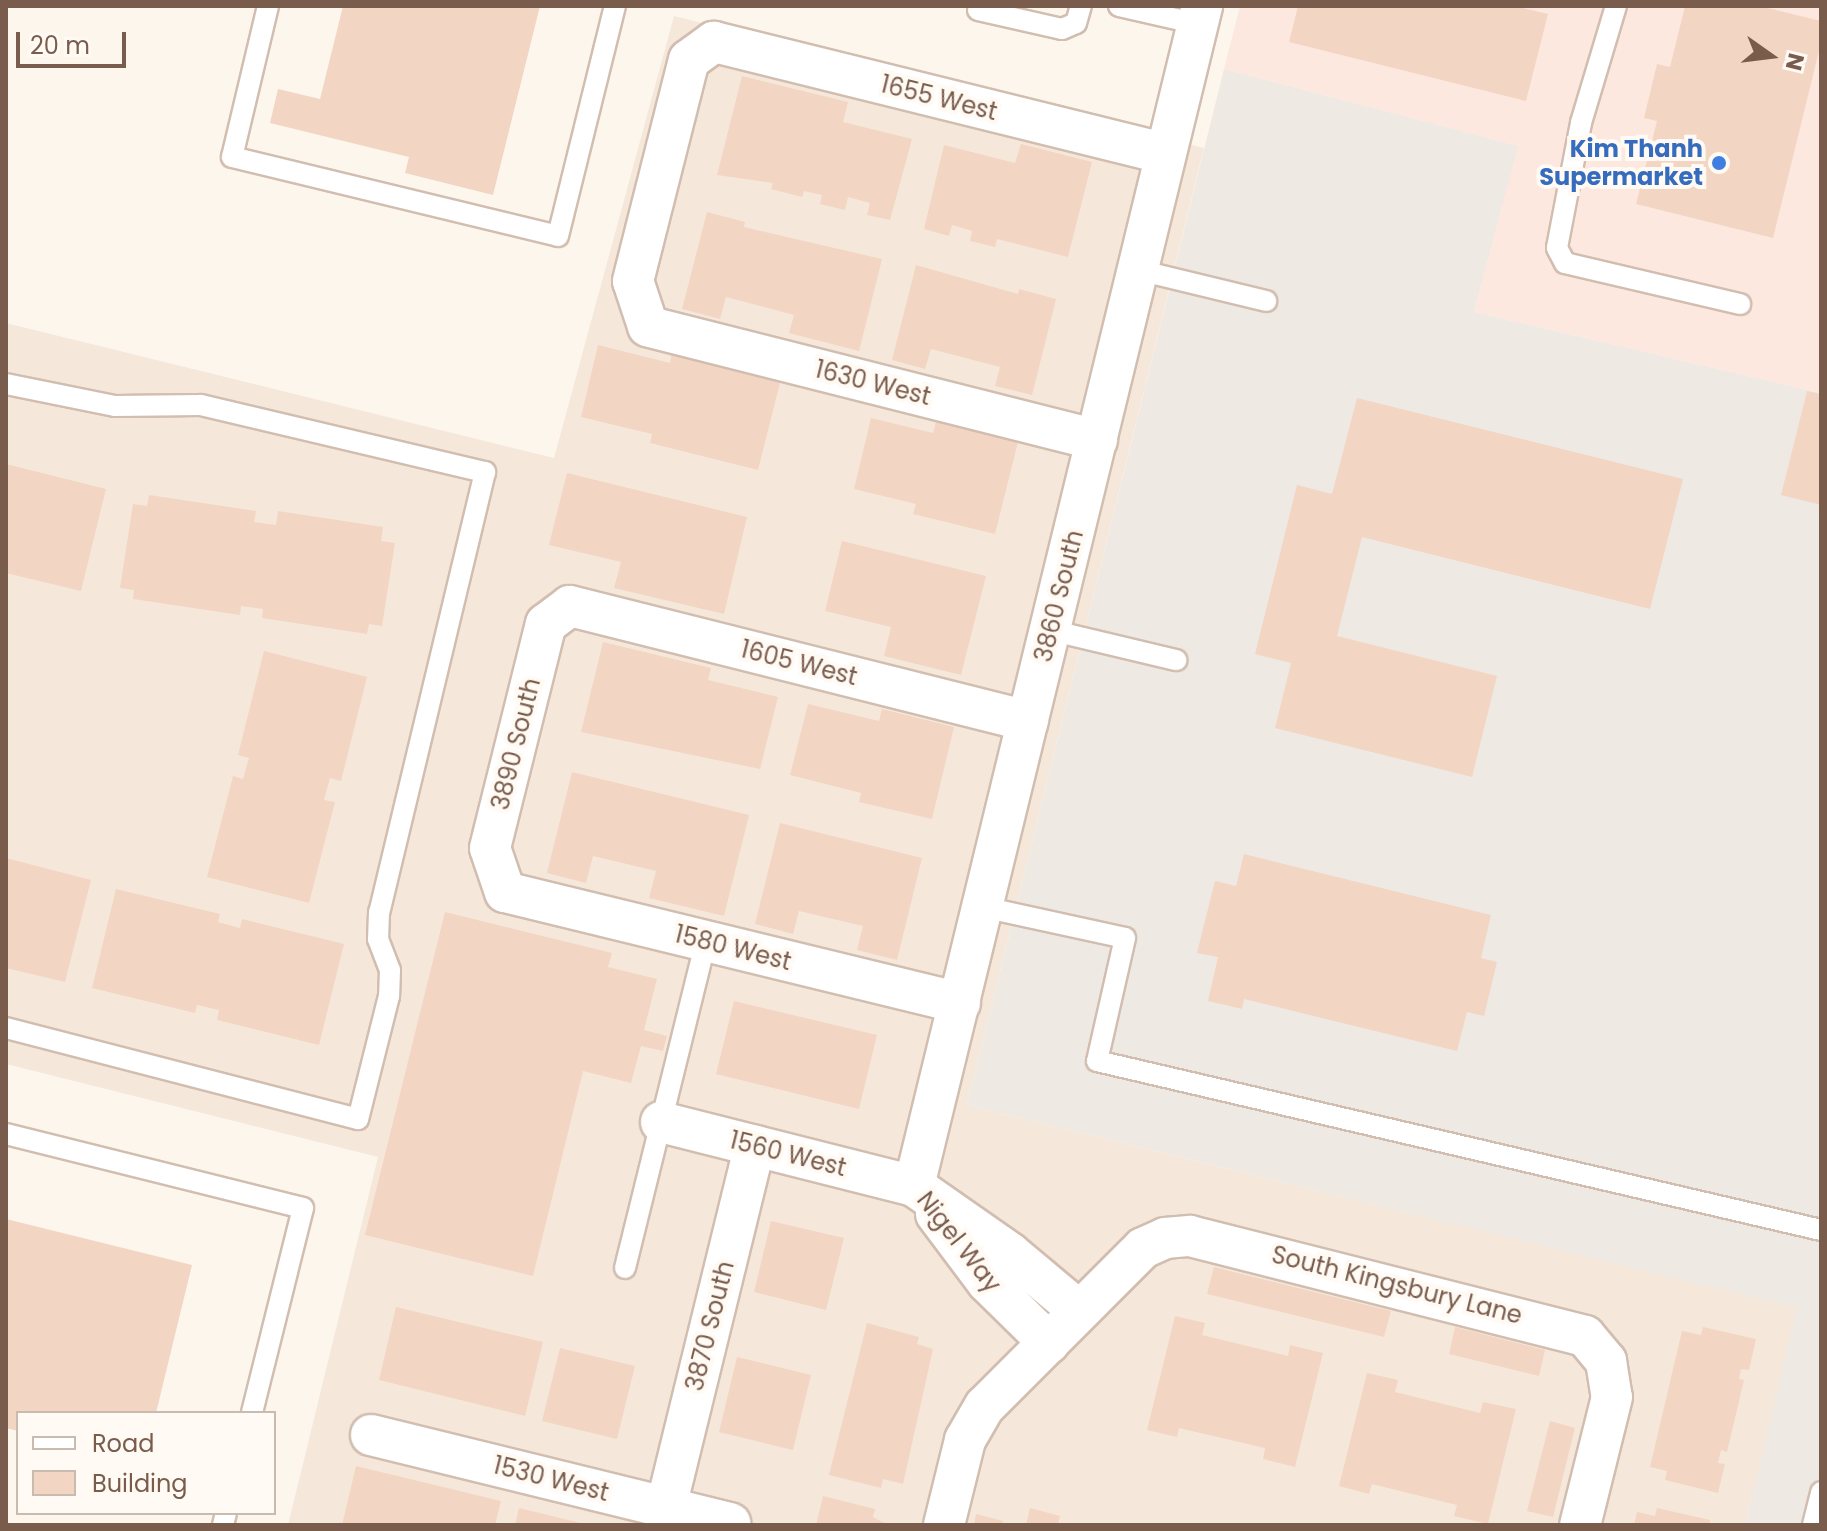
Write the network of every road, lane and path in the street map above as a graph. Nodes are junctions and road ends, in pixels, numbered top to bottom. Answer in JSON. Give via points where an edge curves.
{"nodes":[{"id":1,"x":268,"y":6,"type":"edge"},
{"id":2,"x":615,"y":6,"type":"edge"},
{"id":3,"x":1081,"y":6,"type":"edge"},
{"id":4,"x":1119,"y":6,"type":"edge"},
{"id":5,"x":1616,"y":6,"type":"edge"},
{"id":6,"x":978,"y":10,"type":"dead end"},
{"id":7,"x":1200,"y":15,"type":"edge"},
{"id":8,"x":1165,"y":154,"type":"junction"},
{"id":9,"x":1138,"y":270,"type":"junction"},
{"id":10,"x":1266,"y":301,"type":"dead end"},
{"id":11,"x":1740,"y":304,"type":"dead end"},
{"id":12,"x":648,"y":326,"type":"joint"},
{"id":13,"x":6,"y":384,"type":"edge"},
{"id":14,"x":1097,"y":440,"type":"junction"},
{"id":15,"x":570,"y":606,"type":"joint"},
{"id":16,"x":1050,"y":630,"type":"junction"},
{"id":17,"x":1176,"y":660,"type":"dead end"},
{"id":18,"x":1028,"y":721,"type":"junction"},
{"id":19,"x":505,"y":892,"type":"joint"},
{"id":20,"x":983,"y":907,"type":"junction"},
{"id":21,"x":706,"y":941,"type":"junction"},
{"id":22,"x":960,"y":1003,"type":"junction"},
{"id":23,"x":6,"y":1028,"type":"edge"},
{"id":24,"x":661,"y":1122,"type":"junction"},
{"id":25,"x":6,"y":1134,"type":"edge"},
{"id":26,"x":755,"y":1146,"type":"junction"},
{"id":27,"x":914,"y":1186,"type":"junction"},
{"id":28,"x":1821,"y":1230,"type":"edge"},
{"id":29,"x":625,"y":1268,"type":"dead end"},
{"id":30,"x":1079,"y":1311,"type":"junction"},
{"id":31,"x":1049,"y":1343,"type":"junction"},
{"id":32,"x":252,"y":1411,"type":"edge"},
{"id":33,"x":371,"y":1435,"type":"dead end"},
{"id":34,"x":1821,"y":1492,"type":"edge"},
{"id":35,"x":666,"y":1507,"type":"junction"},
{"id":36,"x":730,"y":1523,"type":"dead end"},
{"id":37,"x":944,"y":1525,"type":"edge"},
{"id":38,"x":1580,"y":1525,"type":"edge"},
{"id":39,"x":1813,"y":1525,"type":"edge"}],
"edges":[{"from":1,"to":2,"type":"lane","via":[[232,157],[558,236]]},
{"from":3,"to":6,"type":"lane","via":[[1076,23],[1062,29]]},
{"from":4,"to":7,"type":"lane"},
{"from":5,"to":11,"type":"lane","via":[[1581,123],[1557,248],[1565,263]]},
{"from":7,"to":8,"type":"street","name":"3860 South"},
{"from":8,"to":9,"type":"street","name":"3860 South"},
{"from":8,"to":12,"type":"street","name":"1655 West","via":[[714,42],[689,60],[633,281]]},
{"from":9,"to":10,"type":"lane"},
{"from":9,"to":14,"type":"street","name":"3860 South"},
{"from":12,"to":14,"type":"street","name":"1630 West"},
{"from":13,"to":23,"type":"lane","via":[[115,406],[201,405],[485,472],[379,912],[378,939],[390,970],[389,996],[358,1119]]},
{"from":14,"to":16,"type":"street","name":"3860 South"},
{"from":15,"to":18,"type":"street","name":"1605 West"},
{"from":15,"to":19,"type":"street","name":"3890 South","via":[[546,624],[490,848]]},
{"from":16,"to":17,"type":"lane"},
{"from":16,"to":18,"type":"street","name":"3860 South"},
{"from":18,"to":20,"type":"street","name":"3860 South"},
{"from":19,"to":21,"type":"street","name":"1580 West"},
{"from":20,"to":22,"type":"street","name":"3860 South"},
{"from":20,"to":28,"type":"lane","via":[[1125,938],[1097,1061]]},
{"from":21,"to":22,"type":"street","name":"1580 West"},
{"from":21,"to":24,"type":"lane"},
{"from":22,"to":27,"type":"street","name":"3860 South"},
{"from":24,"to":26,"type":"street","name":"1560 West"},
{"from":24,"to":29,"type":"lane"},
{"from":25,"to":32,"type":"lane","via":[[303,1208]]},
{"from":26,"to":27,"type":"street","name":"1560 West"},
{"from":26,"to":35,"type":"street","name":"3870 South"},
{"from":27,"to":30,"type":"street","name":"Nigel Way","via":[[1014,1256]]},
{"from":27,"to":31,"type":"street","name":"Nigel Way","via":[[987,1282]]},
{"from":30,"to":31,"type":"street"},
{"from":30,"to":38,"type":"street","name":"South Kingsbury Lane","via":[[1143,1248],[1165,1238],[1190,1236],[1570,1329],[1598,1347],[1612,1378],[1612,1397]]},
{"from":31,"to":37,"type":"street","via":[[972,1424]]},
{"from":33,"to":35,"type":"street","name":"1530 West"},
{"from":34,"to":39,"type":"lane"},
{"from":35,"to":36,"type":"street","name":"1530 West"}]}
